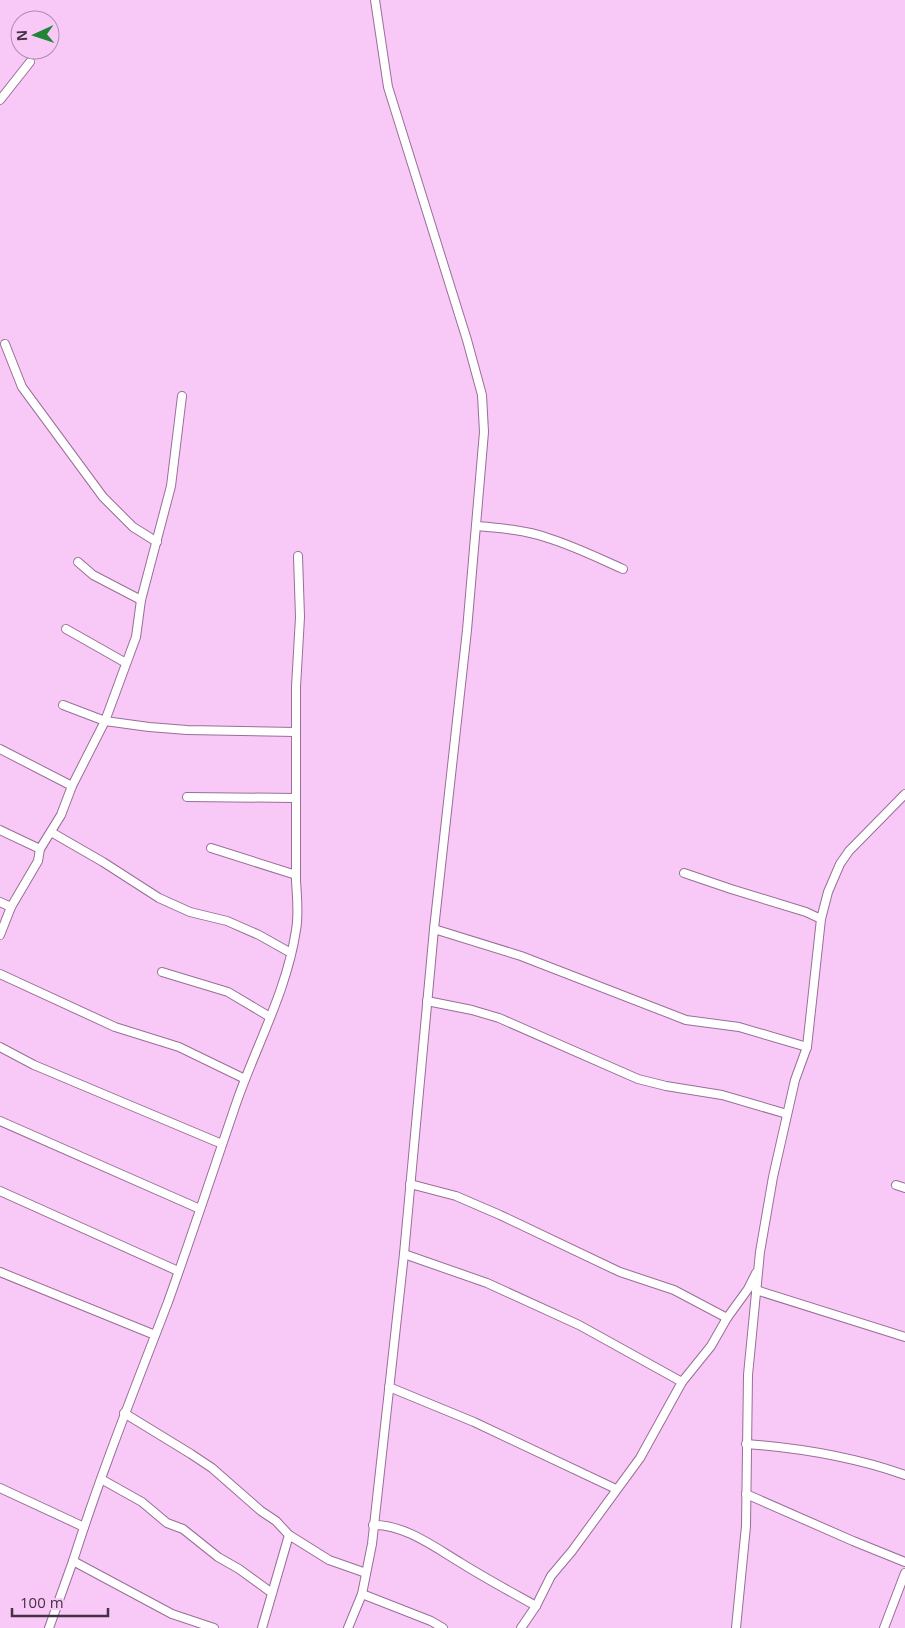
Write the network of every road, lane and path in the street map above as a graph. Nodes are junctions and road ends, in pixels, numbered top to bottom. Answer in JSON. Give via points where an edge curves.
{"nodes":[{"id":1,"x":375,"y":0,"type":"edge"},
{"id":2,"x":30,"y":62,"type":"dead end"},
{"id":3,"x":0,"y":100,"type":"edge"},
{"id":4,"x":5,"y":344,"type":"dead end"},
{"id":5,"x":182,"y":396,"type":"dead end"},
{"id":6,"x":476,"y":526,"type":"junction"},
{"id":7,"x":157,"y":542,"type":"junction"},
{"id":8,"x":298,"y":556,"type":"dead end"},
{"id":9,"x":78,"y":562,"type":"dead end"},
{"id":10,"x":623,"y":569,"type":"dead end"},
{"id":11,"x":141,"y":600,"type":"junction"},
{"id":12,"x":66,"y":629,"type":"dead end"},
{"id":13,"x":126,"y":663,"type":"junction"},
{"id":14,"x":63,"y":705,"type":"dead end"},
{"id":15,"x":105,"y":720,"type":"junction"},
{"id":16,"x":296,"y":732,"type":"junction"},
{"id":17,"x":0,"y":750,"type":"edge"},
{"id":18,"x":72,"y":786,"type":"junction"},
{"id":19,"x":905,"y":794,"type":"edge"},
{"id":20,"x":187,"y":797,"type":"dead end"},
{"id":21,"x":296,"y":798,"type":"junction"},
{"id":22,"x":0,"y":830,"type":"edge"},
{"id":23,"x":51,"y":832,"type":"junction"},
{"id":24,"x":211,"y":848,"type":"dead end"},
{"id":25,"x":40,"y":849,"type":"junction"},
{"id":26,"x":684,"y":873,"type":"dead end"},
{"id":27,"x":296,"y":875,"type":"junction"},
{"id":28,"x":0,"y":902,"type":"edge"},
{"id":29,"x":11,"y":907,"type":"junction"},
{"id":30,"x":820,"y":919,"type":"junction"},
{"id":31,"x":434,"y":929,"type":"junction"},
{"id":32,"x":0,"y":935,"type":"edge"},
{"id":33,"x":292,"y":953,"type":"junction"},
{"id":34,"x":162,"y":972,"type":"dead end"},
{"id":35,"x":0,"y":974,"type":"edge"},
{"id":36,"x":427,"y":1001,"type":"junction"},
{"id":37,"x":270,"y":1018,"type":"junction"},
{"id":38,"x":0,"y":1047,"type":"edge"},
{"id":39,"x":807,"y":1047,"type":"junction"},
{"id":40,"x":245,"y":1079,"type":"junction"},
{"id":41,"x":787,"y":1114,"type":"junction"},
{"id":42,"x":0,"y":1120,"type":"edge"},
{"id":43,"x":222,"y":1144,"type":"junction"},
{"id":44,"x":410,"y":1184,"type":"junction"},
{"id":45,"x":896,"y":1185,"type":"dead end"},
{"id":46,"x":905,"y":1188,"type":"edge"},
{"id":47,"x":0,"y":1191,"type":"edge"},
{"id":48,"x":200,"y":1209,"type":"junction"},
{"id":49,"x":404,"y":1254,"type":"junction"},
{"id":50,"x":758,"y":1269,"type":"junction"},
{"id":51,"x":178,"y":1271,"type":"junction"},
{"id":52,"x":0,"y":1272,"type":"edge"},
{"id":53,"x":756,"y":1290,"type":"junction"},
{"id":54,"x":727,"y":1318,"type":"junction"},
{"id":55,"x":155,"y":1335,"type":"junction"},
{"id":56,"x":905,"y":1337,"type":"edge"},
{"id":57,"x":682,"y":1382,"type":"junction"},
{"id":58,"x":389,"y":1387,"type":"junction"},
{"id":59,"x":124,"y":1413,"type":"junction"},
{"id":60,"x":746,"y":1444,"type":"junction"},
{"id":61,"x":905,"y":1475,"type":"edge"},
{"id":62,"x":101,"y":1479,"type":"junction"},
{"id":63,"x":0,"y":1488,"type":"edge"},
{"id":64,"x":616,"y":1489,"type":"junction"},
{"id":65,"x":746,"y":1494,"type":"junction"},
{"id":66,"x":373,"y":1525,"type":"junction"},
{"id":67,"x":84,"y":1527,"type":"junction"},
{"id":68,"x":290,"y":1535,"type":"junction"},
{"id":69,"x":73,"y":1561,"type":"junction"},
{"id":70,"x":905,"y":1562,"type":"edge"},
{"id":71,"x":366,"y":1573,"type":"junction"},
{"id":72,"x":905,"y":1574,"type":"edge"},
{"id":73,"x":272,"y":1593,"type":"junction"},
{"id":74,"x":362,"y":1594,"type":"junction"},
{"id":75,"x":536,"y":1606,"type":"junction"},
{"id":76,"x":49,"y":1628,"type":"edge"},
{"id":77,"x":214,"y":1628,"type":"edge"},
{"id":78,"x":262,"y":1628,"type":"edge"},
{"id":79,"x":348,"y":1628,"type":"edge"},
{"id":80,"x":443,"y":1628,"type":"edge"},
{"id":81,"x":521,"y":1628,"type":"edge"},
{"id":82,"x":736,"y":1628,"type":"edge"},
{"id":83,"x":884,"y":1628,"type":"edge"}],
"edges":[{"from":1,"to":6,"type":"street","via":[[388,88],[482,394],[484,432]]},
{"from":2,"to":3,"type":"street"},
{"from":4,"to":7,"type":"street","via":[[22,387],[103,496],[133,527]]},
{"from":5,"to":7,"type":"street","via":[[171,486]]},
{"from":6,"to":10,"type":"street","via":[[547,537]]},
{"from":6,"to":31,"type":"street"},
{"from":7,"to":11,"type":"street"},
{"from":8,"to":16,"type":"street","via":[[300,617]]},
{"from":9,"to":11,"type":"street","via":[[93,575]]},
{"from":11,"to":13,"type":"street","via":[[136,637]]},
{"from":12,"to":13,"type":"street"},
{"from":13,"to":15,"type":"street"},
{"from":14,"to":15,"type":"street"},
{"from":15,"to":16,"type":"street","via":[[187,730]]},
{"from":15,"to":18,"type":"street"},
{"from":16,"to":21,"type":"street"},
{"from":17,"to":18,"type":"street"},
{"from":18,"to":23,"type":"street"},
{"from":19,"to":30,"type":"street","via":[[840,864]]},
{"from":20,"to":21,"type":"street"},
{"from":21,"to":27,"type":"street"},
{"from":22,"to":25,"type":"street"},
{"from":23,"to":25,"type":"street"},
{"from":23,"to":33,"type":"street","via":[[159,898],[190,912],[227,921]]},
{"from":24,"to":27,"type":"street"},
{"from":25,"to":29,"type":"street","via":[[38,861]]},
{"from":26,"to":30,"type":"street"},
{"from":27,"to":33,"type":"street","via":[[296,928]]},
{"from":28,"to":29,"type":"street"},
{"from":29,"to":32,"type":"street"},
{"from":30,"to":39,"type":"street"},
{"from":31,"to":36,"type":"street"},
{"from":31,"to":39,"type":"street","via":[[522,956],[686,1020],[739,1028]]},
{"from":33,"to":37,"type":"street"},
{"from":34,"to":37,"type":"street","via":[[228,992]]},
{"from":35,"to":40,"type":"street","via":[[115,1027],[178,1048]]},
{"from":36,"to":41,"type":"street","via":[[499,1018],[638,1079],[722,1095]]},
{"from":36,"to":44,"type":"street"},
{"from":37,"to":40,"type":"street"},
{"from":38,"to":43,"type":"street","via":[[34,1065]]},
{"from":39,"to":41,"type":"street"},
{"from":40,"to":43,"type":"street"},
{"from":41,"to":50,"type":"street"},
{"from":42,"to":48,"type":"street"},
{"from":43,"to":48,"type":"street"},
{"from":44,"to":49,"type":"street"},
{"from":44,"to":54,"type":"street","via":[[466,1200],[620,1272],[674,1290]]},
{"from":45,"to":46,"type":"street"},
{"from":47,"to":51,"type":"street"},
{"from":48,"to":51,"type":"street"},
{"from":49,"to":57,"type":"street","via":[[487,1283],[579,1325]]},
{"from":49,"to":58,"type":"street"},
{"from":50,"to":53,"type":"street"},
{"from":50,"to":54,"type":"street"},
{"from":51,"to":55,"type":"street"},
{"from":52,"to":55,"type":"street"},
{"from":53,"to":56,"type":"street"},
{"from":53,"to":60,"type":"street"},
{"from":54,"to":57,"type":"street","via":[[711,1346]]},
{"from":55,"to":59,"type":"street"},
{"from":57,"to":64,"type":"street","via":[[640,1458]]},
{"from":58,"to":64,"type":"street","via":[[474,1422]]},
{"from":58,"to":66,"type":"street"},
{"from":59,"to":62,"type":"street"},
{"from":59,"to":68,"type":"street","via":[[212,1468]]},
{"from":60,"to":61,"type":"street","via":[[812,1451],[877,1465]]},
{"from":60,"to":65,"type":"street"},
{"from":62,"to":67,"type":"street"},
{"from":62,"to":73,"type":"street","via":[[142,1502],[167,1523],[183,1529]]},
{"from":63,"to":67,"type":"street"},
{"from":64,"to":75,"type":"street","via":[[551,1576]]},
{"from":65,"to":70,"type":"street"},
{"from":65,"to":82,"type":"street"},
{"from":66,"to":71,"type":"street"},
{"from":66,"to":75,"type":"street","via":[[387,1524],[429,1543]]},
{"from":67,"to":69,"type":"street"},
{"from":68,"to":71,"type":"street","via":[[329,1560]]},
{"from":68,"to":73,"type":"street"},
{"from":69,"to":76,"type":"street"},
{"from":69,"to":77,"type":"street","via":[[172,1614]]},
{"from":71,"to":74,"type":"street"},
{"from":72,"to":83,"type":"street"},
{"from":73,"to":78,"type":"street"},
{"from":74,"to":79,"type":"street"},
{"from":74,"to":80,"type":"street"},
{"from":75,"to":81,"type":"street"}]}
